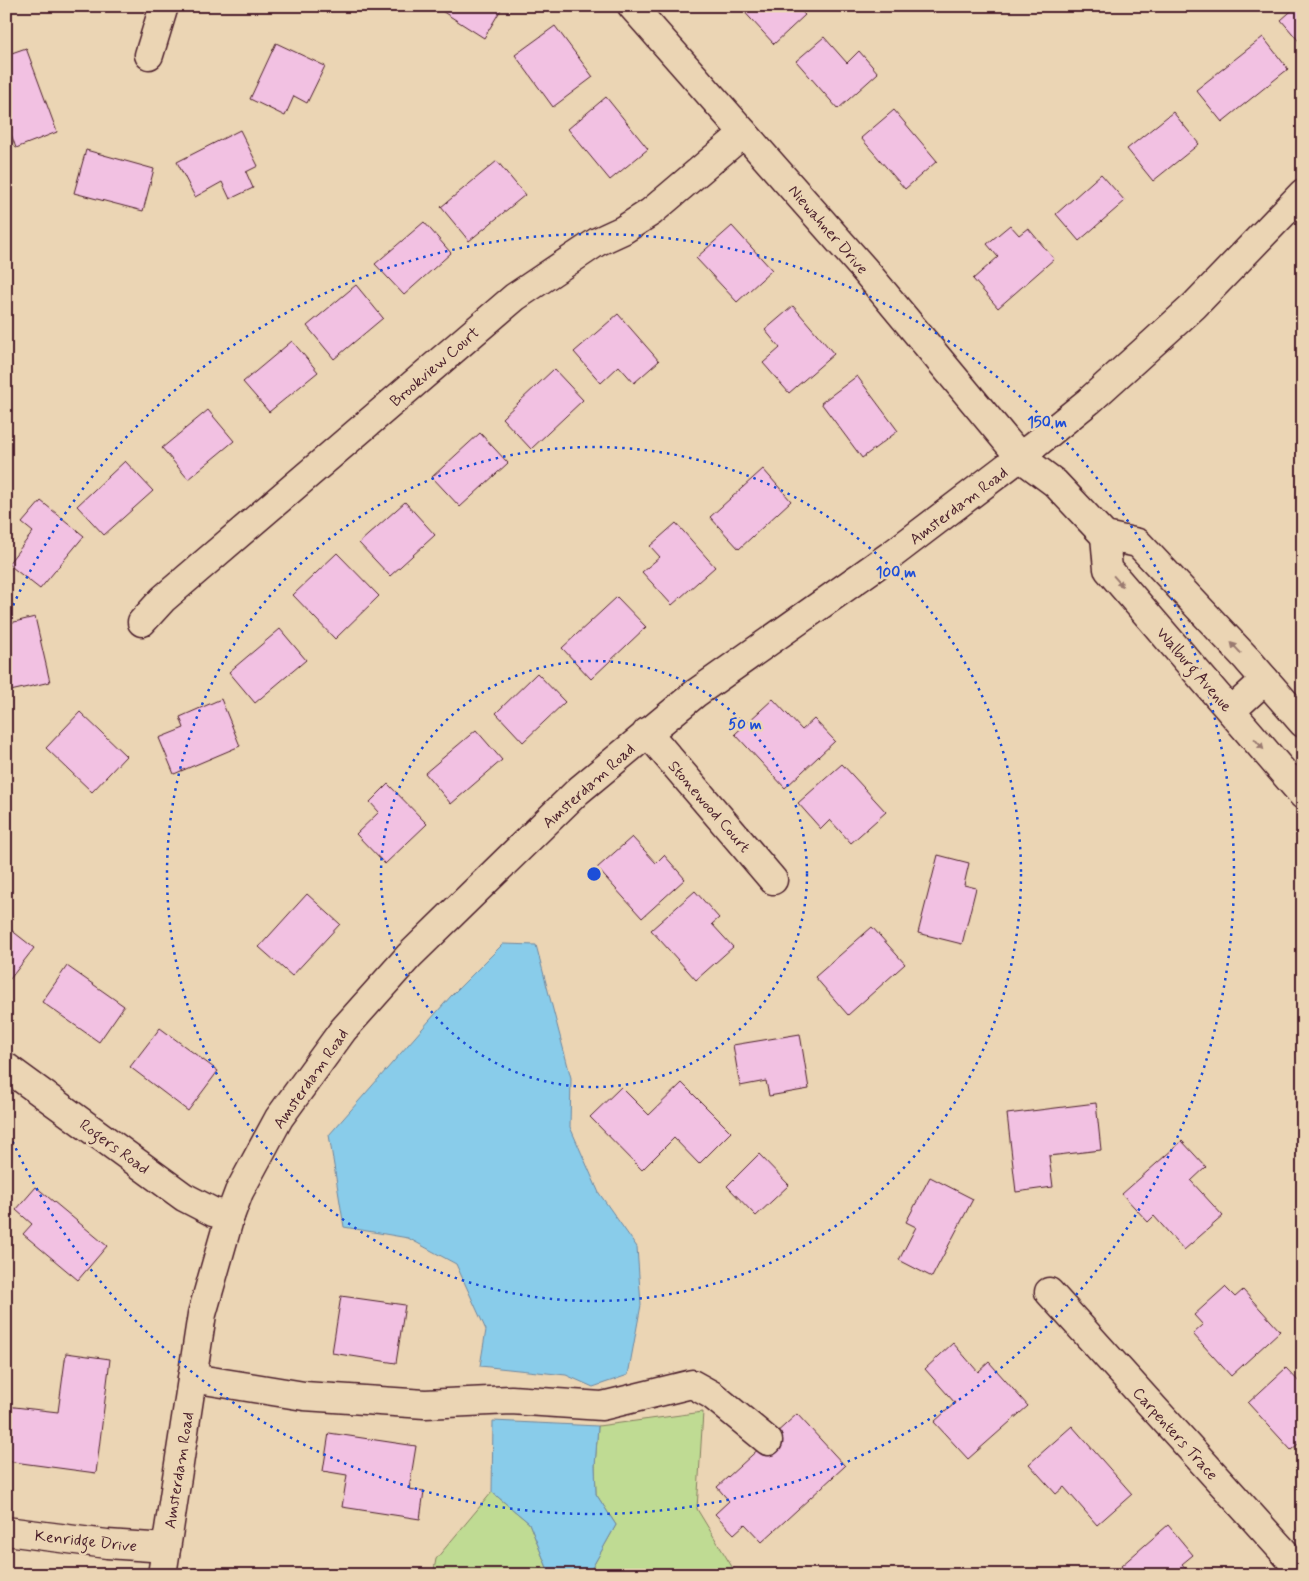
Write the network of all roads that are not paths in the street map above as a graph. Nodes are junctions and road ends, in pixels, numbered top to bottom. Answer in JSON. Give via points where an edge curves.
{"nodes":[{"id":1,"x":164,"y":6,"type":"edge"},
{"id":2,"x":632,"y":6,"type":"edge"},
{"id":3,"x":149,"y":55,"type":"dead end"},
{"id":4,"x":744,"y":133,"type":"junction"},
{"id":5,"x":1303,"y":193,"type":"edge"},
{"id":6,"x":1020,"y":457,"type":"junction"},
{"id":7,"x":1105,"y":536,"type":"junction"},
{"id":8,"x":142,"y":622,"type":"dead end"},
{"id":9,"x":1265,"y":680,"type":"junction"},
{"id":10,"x":1230,"y":711,"type":"junction"},
{"id":11,"x":1303,"y":723,"type":"edge"},
{"id":12,"x":647,"y":732,"type":"junction"},
{"id":13,"x":1303,"y":795,"type":"edge"},
{"id":14,"x":773,"y":880,"type":"dead end"},
{"id":15,"x":6,"y":1066,"type":"edge"},
{"id":16,"x":230,"y":1216,"type":"junction"},
{"id":17,"x":1049,"y":1292,"type":"dead end"},
{"id":18,"x":192,"y":1378,"type":"junction"},
{"id":19,"x":768,"y":1441,"type":"dead end"},
{"id":20,"x":6,"y":1532,"type":"edge"},
{"id":21,"x":166,"y":1548,"type":"junction"},
{"id":22,"x":1303,"y":1573,"type":"edge"},
{"id":23,"x":162,"y":1575,"type":"edge"}],
"edges":[{"from":1,"to":3,"type":"street"},
{"from":2,"to":4,"type":"street","name":"Niewahner Drive"},
{"from":4,"to":6,"type":"street","name":"Niewahner Drive","via":[[863,268]]},
{"from":4,"to":8,"type":"street","name":"Brookview Court","via":[[651,212],[597,242],[515,297],[163,598]]},
{"from":5,"to":6,"type":"street","name":"Amsterdam Road","via":[[1194,306],[1089,401]]},
{"from":6,"to":7,"type":"street","via":[[1055,483]]},
{"from":6,"to":12,"type":"street","name":"Amsterdam Road"},
{"from":9,"to":7,"type":"street","one_way":true,"via":[[1138,543]]},
{"from":7,"to":10,"type":"street","name":"Walburg Avenue","one_way":true,"via":[[1108,569]]},
{"from":9,"to":10,"type":"street"},
{"from":9,"to":11,"type":"street"},
{"from":10,"to":13,"type":"street","name":"Walburg Avenue","one_way":true},
{"from":12,"to":14,"type":"street","name":"Stonewood Court"},
{"from":12,"to":16,"type":"street","name":"Amsterdam Road","via":[[578,791],[489,877],[409,956],[343,1030],[279,1118],[239,1192]]},
{"from":15,"to":16,"type":"street","name":"Rogers Road","via":[[184,1197],[213,1212]]},
{"from":16,"to":18,"type":"street","name":"Amsterdam Road","via":[[202,1314]]},
{"from":17,"to":22,"type":"street","name":"Carpenters Trace"},
{"from":18,"to":19,"type":"street","via":[[304,1396],[424,1404],[511,1400],[602,1406],[692,1384],[712,1395]]},
{"from":18,"to":21,"type":"street","name":"Amsterdam Road"},
{"from":20,"to":21,"type":"street","name":"Kenridge Drive"},
{"from":21,"to":23,"type":"street","name":"Amsterdam Road"}]}
